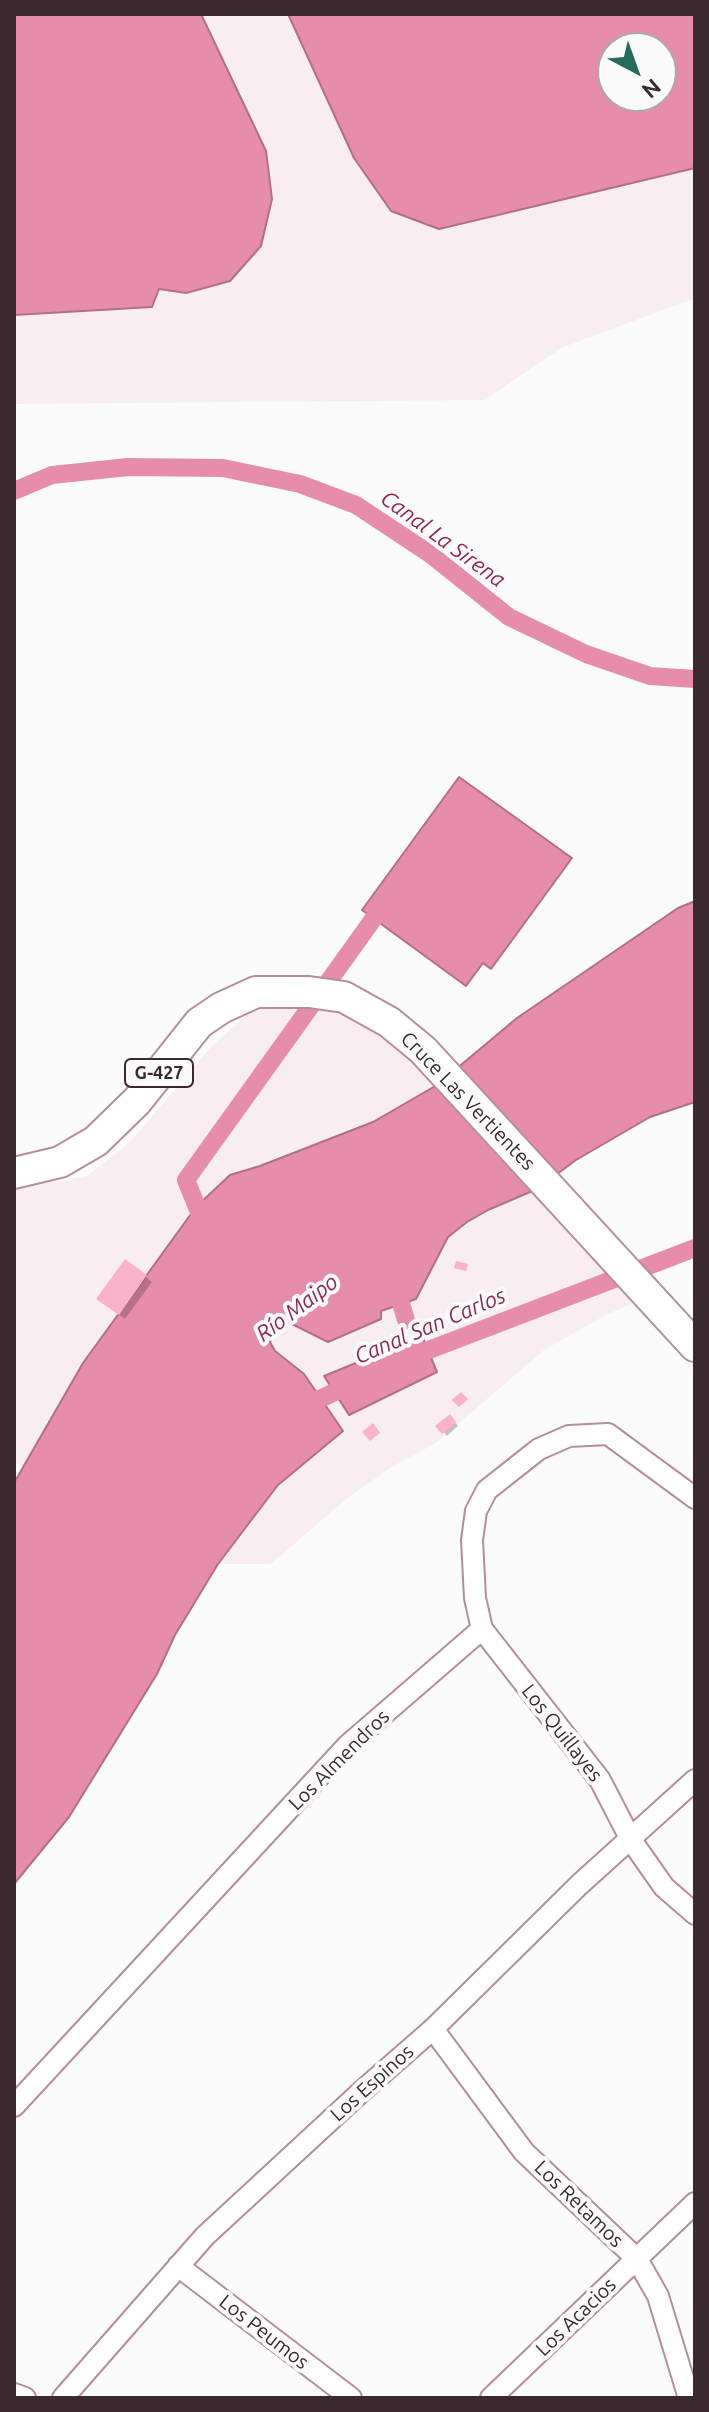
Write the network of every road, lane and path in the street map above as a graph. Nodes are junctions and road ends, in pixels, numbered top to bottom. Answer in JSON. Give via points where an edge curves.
{"nodes":[{"id":1,"x":14,"y":1173,"type":"edge"},
{"id":2,"x":695,"y":1346,"type":"edge"},
{"id":3,"x":695,"y":1498,"type":"edge"},
{"id":4,"x":482,"y":1629,"type":"junction"},
{"id":5,"x":695,"y":1780,"type":"edge"},
{"id":6,"x":631,"y":1840,"type":"junction"},
{"id":7,"x":695,"y":1914,"type":"edge"},
{"id":8,"x":433,"y":2029,"type":"junction"},
{"id":9,"x":14,"y":2106,"type":"edge"},
{"id":10,"x":695,"y":2203,"type":"edge"},
{"id":11,"x":637,"y":2259,"type":"junction"},
{"id":12,"x":178,"y":2266,"type":"junction"},
{"id":13,"x":14,"y":2394,"type":"edge"},
{"id":14,"x":25,"y":2398,"type":"edge"},
{"id":15,"x":63,"y":2398,"type":"edge"},
{"id":16,"x":351,"y":2398,"type":"edge"},
{"id":17,"x":491,"y":2398,"type":"edge"},
{"id":18,"x":689,"y":2398,"type":"edge"}],
"edges":[{"from":1,"to":2,"type":"main road","name":"Cruce Las Vertientes","number":"G-427","via":[[60,1162],[96,1141],[137,1101],[199,1023],[221,1008],[256,992],[344,997],[407,1035]]},
{"from":3,"to":4,"type":"street","via":[[608,1434],[569,1436],[539,1449],[487,1490],[476,1511],[472,1540]]},
{"from":4,"to":6,"type":"street","name":"Los Quillayes","via":[[600,1780]]},
{"from":4,"to":9,"type":"street","name":"Los Almendros","via":[[348,1745]]},
{"from":5,"to":6,"type":"street","name":"Los Espinos"},
{"from":6,"to":7,"type":"street","name":"Los Quillayes","via":[[664,1887]]},
{"from":6,"to":8,"type":"street","name":"Los Espinos"},
{"from":8,"to":11,"type":"street","name":"Los Retamos","via":[[524,2152]]},
{"from":8,"to":12,"type":"street","name":"Los Espinos"},
{"from":10,"to":11,"type":"street","name":"Los Acacios"},
{"from":11,"to":17,"type":"street","name":"Los Acacios"},
{"from":11,"to":18,"type":"street","name":"Los Retamos","via":[[658,2296]]},
{"from":12,"to":15,"type":"street","name":"Los Espinos"},
{"from":12,"to":16,"type":"street","name":"Los Peumos"},
{"from":13,"to":14,"type":"street"}]}
